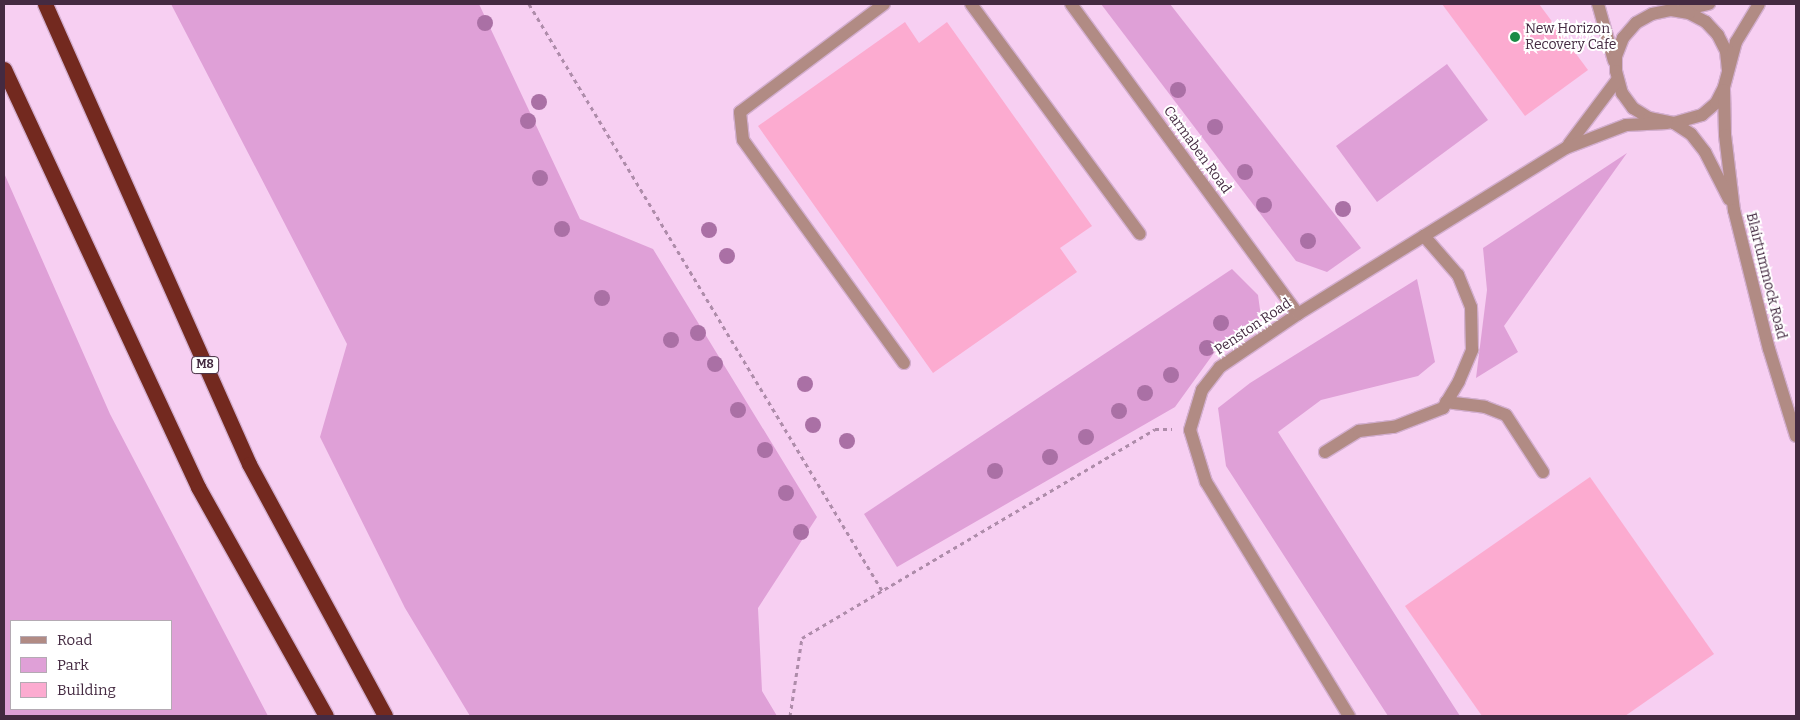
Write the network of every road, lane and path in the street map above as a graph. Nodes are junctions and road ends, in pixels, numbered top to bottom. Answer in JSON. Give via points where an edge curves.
{"nodes":[{"id":1,"x":45,"y":4,"type":"edge"},
{"id":2,"x":530,"y":4,"type":"edge"},
{"id":3,"x":884,"y":4,"type":"edge"},
{"id":4,"x":971,"y":4,"type":"edge"},
{"id":5,"x":1071,"y":4,"type":"edge"},
{"id":6,"x":1598,"y":4,"type":"edge"},
{"id":7,"x":1647,"y":4,"type":"edge"},
{"id":8,"x":1709,"y":4,"type":"edge"},
{"id":9,"x":1759,"y":4,"type":"edge"},
{"id":10,"x":1665,"y":11,"type":"junction"},
{"id":11,"x":1680,"y":11,"type":"junction"},
{"id":12,"x":4,"y":69,"type":"edge"},
{"id":13,"x":1728,"y":70,"type":"junction"},
{"id":14,"x":1616,"y":75,"type":"junction"},
{"id":15,"x":1724,"y":87,"type":"junction"},
{"id":16,"x":1670,"y":123,"type":"junction"},
{"id":17,"x":1566,"y":148,"type":"junction"},
{"id":18,"x":1734,"y":210,"type":"junction"},
{"id":19,"x":1140,"y":234,"type":"dead end"},
{"id":20,"x":1424,"y":236,"type":"junction"},
{"id":21,"x":1298,"y":314,"type":"junction"},
{"id":22,"x":904,"y":363,"type":"dead end"},
{"id":23,"x":1446,"y":402,"type":"junction"},
{"id":24,"x":1190,"y":430,"type":"junction"},
{"id":25,"x":1796,"y":436,"type":"edge"},
{"id":26,"x":1325,"y":452,"type":"dead end"},
{"id":27,"x":1542,"y":472,"type":"dead end"},
{"id":28,"x":883,"y":592,"type":"junction"},
{"id":29,"x":326,"y":716,"type":"edge"},
{"id":30,"x":385,"y":716,"type":"edge"},
{"id":31,"x":790,"y":716,"type":"edge"},
{"id":32,"x":1349,"y":716,"type":"edge"}],
"edges":[{"from":1,"to":30,"type":"highway","number":"M8","via":[[249,464]]},
{"from":2,"to":28,"type":"path"},
{"from":3,"to":22,"type":"street","via":[[740,112],[743,140]]},
{"from":4,"to":19,"type":"street"},
{"from":5,"to":21,"type":"street","name":"Carmaben Road"},
{"from":6,"to":14,"type":"street"},
{"from":7,"to":10,"type":"street"},
{"from":8,"to":11,"type":"street"},
{"from":9,"to":13,"type":"street","via":[[1736,42]]},
{"from":10,"to":11,"type":"street"},
{"from":10,"to":14,"type":"street","via":[[1636,24],[1623,38],[1616,56]]},
{"from":11,"to":13,"type":"street","via":[[1706,22],[1718,35],[1726,51]]},
{"from":12,"to":29,"type":"highway","via":[[198,487]]},
{"from":13,"to":15,"type":"street"},
{"from":14,"to":16,"type":"street","via":[[1633,108],[1649,118]]},
{"from":14,"to":17,"type":"street"},
{"from":15,"to":16,"type":"street","via":[[1716,103],[1702,115]]},
{"from":15,"to":18,"type":"street","name":"Blairtummock Road","via":[[1725,135]]},
{"from":16,"to":17,"type":"street","via":[[1626,125]]},
{"from":16,"to":18,"type":"street","name":"Blairtummock Road","via":[[1691,134]]},
{"from":17,"to":20,"type":"street","name":"Penston Road"},
{"from":18,"to":25,"type":"street","name":"Blairtummock Road","via":[[1769,349]]},
{"from":20,"to":21,"type":"street","name":"Penston Road"},
{"from":20,"to":23,"type":"street","via":[[1458,275],[1471,307],[1472,350]]},
{"from":21,"to":24,"type":"street","name":"Penston Road","via":[[1220,367],[1195,406]]},
{"from":23,"to":26,"type":"street","via":[[1443,408],[1394,427],[1359,431]]},
{"from":23,"to":27,"type":"street","via":[[1506,415]]},
{"from":24,"to":28,"type":"path","via":[[1155,429]]},
{"from":24,"to":32,"type":"street","via":[[1216,502]]},
{"from":28,"to":31,"type":"path","via":[[802,638]]}]}
